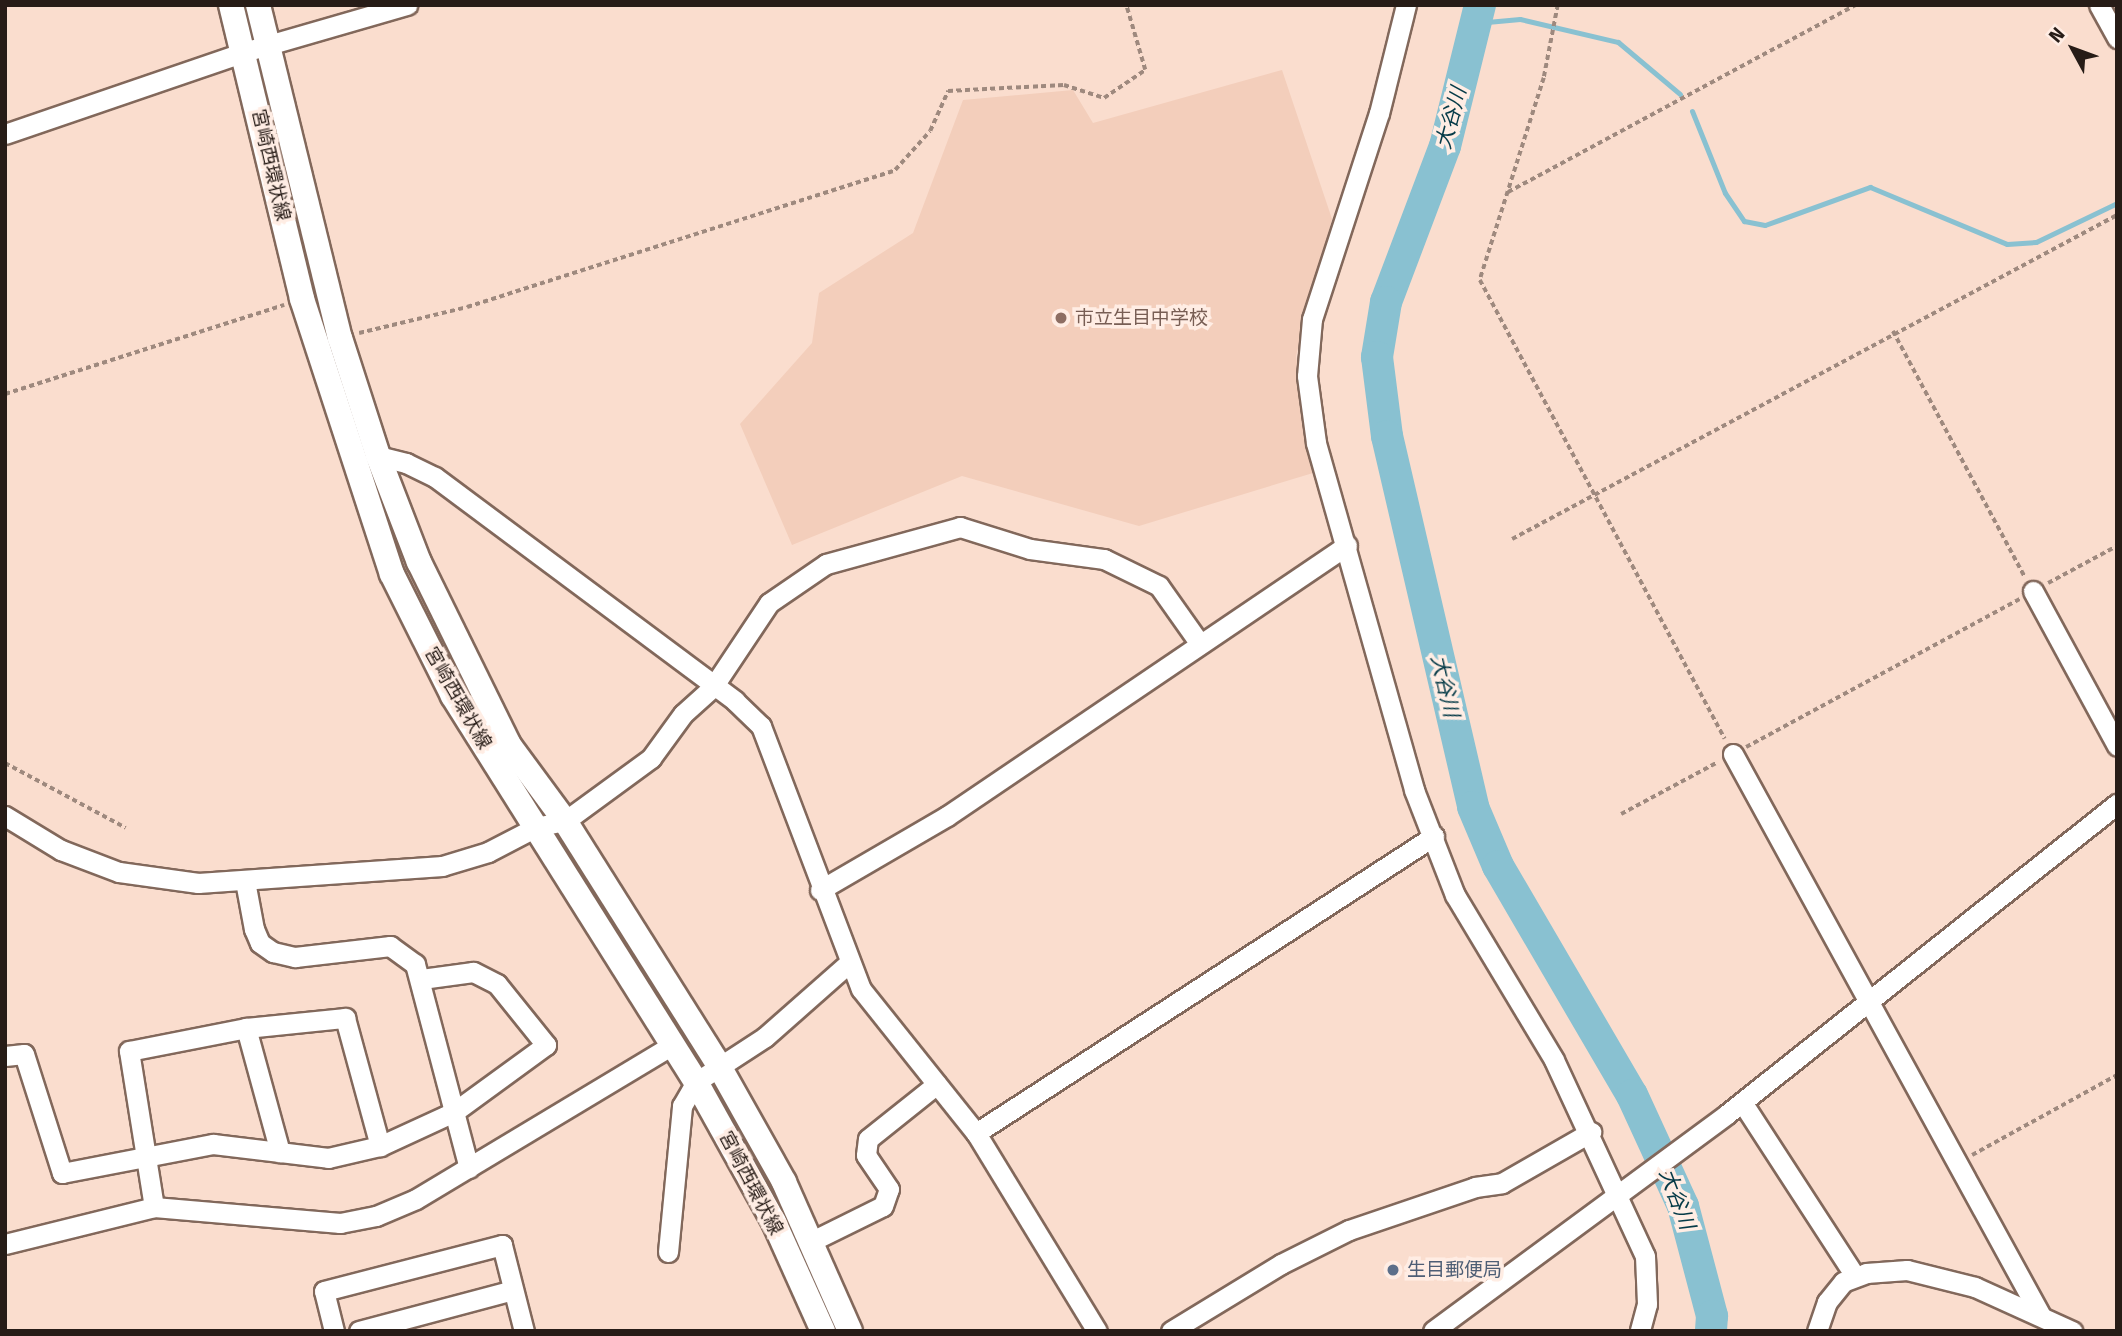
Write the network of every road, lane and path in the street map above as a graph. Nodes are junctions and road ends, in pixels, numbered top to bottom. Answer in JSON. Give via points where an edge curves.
{"nodes":[{"id":1,"x":231,"y":5,"type":"edge"},
{"id":2,"x":258,"y":5,"type":"edge"},
{"id":3,"x":407,"y":5,"type":"edge"},
{"id":4,"x":1126,"y":5,"type":"edge"},
{"id":5,"x":1406,"y":5,"type":"edge"},
{"id":6,"x":1558,"y":5,"type":"edge"},
{"id":7,"x":1855,"y":5,"type":"edge"},
{"id":8,"x":2099,"y":5,"type":"edge"},
{"id":9,"x":2117,"y":38,"type":"edge"},
{"id":10,"x":269,"y":46,"type":"junction"},
{"id":11,"x":244,"y":52,"type":"junction"},
{"id":12,"x":5,"y":134,"type":"edge"},
{"id":13,"x":1506,"y":193,"type":"junction"},
{"id":14,"x":2117,"y":215,"type":"edge"},
{"id":15,"x":302,"y":299,"type":"junction"},
{"id":16,"x":1893,"y":331,"type":"junction"},
{"id":17,"x":340,"y":338,"type":"junction"},
{"id":18,"x":5,"y":394,"type":"edge"},
{"id":19,"x":377,"y":456,"type":"junction"},
{"id":20,"x":1596,"y":495,"type":"junction"},
{"id":21,"x":1512,"y":540,"type":"dead end"},
{"id":22,"x":1347,"y":545,"type":"junction"},
{"id":23,"x":2117,"y":546,"type":"edge"},
{"id":24,"x":2033,"y":591,"type":"junction"},
{"id":25,"x":1200,"y":644,"type":"junction"},
{"id":26,"x":713,"y":687,"type":"junction"},
{"id":27,"x":2117,"y":746,"type":"edge"},
{"id":28,"x":1733,"y":754,"type":"junction"},
{"id":29,"x":5,"y":763,"type":"edge"},
{"id":30,"x":2117,"y":803,"type":"edge"},
{"id":31,"x":1621,"y":814,"type":"dead end"},
{"id":32,"x":5,"y":816,"type":"edge"},
{"id":33,"x":565,"y":821,"type":"junction"},
{"id":34,"x":536,"y":827,"type":"junction"},
{"id":35,"x":126,"y":828,"type":"dead end"},
{"id":36,"x":1434,"y":836,"type":"junction"},
{"id":37,"x":246,"y":881,"type":"junction"},
{"id":38,"x":820,"y":890,"type":"junction"},
{"id":39,"x":849,"y":963,"type":"junction"},
{"id":40,"x":421,"y":979,"type":"junction"},
{"id":41,"x":1869,"y":1000,"type":"junction"},
{"id":42,"x":246,"y":1028,"type":"junction"},
{"id":43,"x":672,"y":1045,"type":"junction"},
{"id":44,"x":5,"y":1056,"type":"edge"},
{"id":45,"x":719,"y":1066,"type":"junction"},
{"id":46,"x":2117,"y":1075,"type":"edge"},
{"id":47,"x":696,"y":1082,"type":"junction"},
{"id":48,"x":937,"y":1084,"type":"junction"},
{"id":49,"x":1742,"y":1101,"type":"junction"},
{"id":50,"x":454,"y":1112,"type":"junction"},
{"id":51,"x":1591,"y":1132,"type":"junction"},
{"id":52,"x":976,"y":1133,"type":"junction"},
{"id":53,"x":380,"y":1146,"type":"junction"},
{"id":54,"x":279,"y":1152,"type":"junction"},
{"id":55,"x":149,"y":1156,"type":"junction"},
{"id":56,"x":1958,"y":1163,"type":"junction"},
{"id":57,"x":469,"y":1168,"type":"junction"},
{"id":58,"x":1615,"y":1198,"type":"junction"},
{"id":59,"x":154,"y":1208,"type":"junction"},
{"id":60,"x":810,"y":1242,"type":"junction"},
{"id":61,"x":5,"y":1244,"type":"edge"},
{"id":62,"x":668,"y":1252,"type":"dead end"},
{"id":63,"x":1855,"y":1276,"type":"junction"},
{"id":64,"x":513,"y":1290,"type":"junction"},
{"id":65,"x":2040,"y":1314,"type":"junction"},
{"id":66,"x":334,"y":1331,"type":"edge"},
{"id":67,"x":359,"y":1331,"type":"edge"},
{"id":68,"x":524,"y":1331,"type":"edge"},
{"id":69,"x":823,"y":1331,"type":"edge"},
{"id":70,"x":850,"y":1331,"type":"edge"},
{"id":71,"x":1097,"y":1331,"type":"edge"},
{"id":72,"x":1171,"y":1331,"type":"edge"},
{"id":73,"x":1433,"y":1331,"type":"edge"},
{"id":74,"x":1640,"y":1331,"type":"edge"},
{"id":75,"x":1817,"y":1331,"type":"edge"},
{"id":76,"x":2072,"y":1331,"type":"edge"}],
"edges":[{"from":1,"to":11,"type":"main road","name":"宮崎西環状線"},
{"from":2,"to":10,"type":"main road","name":"宮崎西環状線"},
{"from":3,"to":10,"type":"street"},
{"from":4,"to":17,"type":"path","via":[[1145,70],[1104,98],[1064,85],[948,91],[930,131],[895,170],[467,307]]},
{"from":5,"to":22,"type":"street","via":[[1379,113],[1312,319],[1307,376],[1316,443]]},
{"from":6,"to":13,"type":"path","via":[[1544,78]]},
{"from":7,"to":13,"type":"path"},
{"from":8,"to":9,"type":"street"},
{"from":10,"to":11,"type":"street"},
{"from":10,"to":17,"type":"main road","name":"宮崎西環状線"},
{"from":11,"to":12,"type":"street"},
{"from":11,"to":15,"type":"main road","name":"宮崎西環状線"},
{"from":13,"to":20,"type":"path","via":[[1479,280]]},
{"from":14,"to":16,"type":"path"},
{"from":15,"to":18,"type":"path"},
{"from":15,"to":34,"type":"main road","name":"宮崎西環状線","via":[[392,574],[453,696]]},
{"from":16,"to":20,"type":"path"},
{"from":16,"to":24,"type":"path"},
{"from":17,"to":19,"type":"main road","name":"宮崎西環状線"},
{"from":19,"to":26,"type":"street","via":[[435,477]]},
{"from":19,"to":33,"type":"main road","name":"宮崎西環状線","via":[[419,562],[509,745]]},
{"from":20,"to":21,"type":"path"},
{"from":20,"to":28,"type":"path"},
{"from":22,"to":25,"type":"street"},
{"from":22,"to":36,"type":"street","via":[[1414,790]]},
{"from":23,"to":24,"type":"path"},
{"from":24,"to":27,"type":"street"},
{"from":24,"to":28,"type":"path"},
{"from":25,"to":26,"type":"street","via":[[1158,586],[1104,559],[1030,548],[960,527],[826,564],[769,603]]},
{"from":25,"to":38,"type":"street","via":[[947,816]]},
{"from":26,"to":33,"type":"street","via":[[682,715],[651,758]]},
{"from":26,"to":38,"type":"street","via":[[761,726]]},
{"from":28,"to":31,"type":"path"},
{"from":28,"to":41,"type":"street"},
{"from":29,"to":35,"type":"path"},
{"from":30,"to":41,"type":"street"},
{"from":32,"to":37,"type":"street","via":[[61,850],[120,872],[198,883]]},
{"from":33,"to":34,"type":"street"},
{"from":33,"to":45,"type":"main road","name":"宮崎西環状線"},
{"from":34,"to":37,"type":"street","via":[[488,852],[442,866]]},
{"from":34,"to":43,"type":"main road","name":"宮崎西環状線"},
{"from":36,"to":51,"type":"street","via":[[1455,895],[1554,1060]]},
{"from":36,"to":52,"type":"street"},
{"from":37,"to":40,"type":"street","via":[[254,929],[260,943],[272,952],[295,957],[390,946],[415,964]]},
{"from":38,"to":39,"type":"street"},
{"from":39,"to":45,"type":"street","via":[[765,1037]]},
{"from":39,"to":48,"type":"street","via":[[861,989]]},
{"from":40,"to":50,"type":"street"},
{"from":40,"to":50,"type":"street","via":[[473,971],[497,984],[546,1045]]},
{"from":41,"to":49,"type":"street"},
{"from":41,"to":56,"type":"street"},
{"from":42,"to":53,"type":"street","via":[[345,1018]]},
{"from":42,"to":54,"type":"street"},
{"from":42,"to":55,"type":"street","via":[[129,1051]]},
{"from":43,"to":47,"type":"main road","name":"宮崎西環状線"},
{"from":43,"to":57,"type":"street"},
{"from":44,"to":55,"type":"street","via":[[24,1054],[62,1173]]},
{"from":45,"to":47,"type":"street"},
{"from":45,"to":60,"type":"main road","name":"宮崎西環状線","via":[[784,1182]]},
{"from":46,"to":56,"type":"path"},
{"from":47,"to":62,"type":"street","via":[[682,1106]]},
{"from":47,"to":69,"type":"main road","name":"宮崎西環状線","via":[[774,1222]]},
{"from":48,"to":52,"type":"street"},
{"from":48,"to":60,"type":"street","via":[[868,1139],[866,1155],[889,1189],[883,1206]]},
{"from":49,"to":58,"type":"street"},
{"from":49,"to":63,"type":"street"},
{"from":50,"to":53,"type":"street"},
{"from":50,"to":57,"type":"street"},
{"from":51,"to":58,"type":"street"},
{"from":51,"to":72,"type":"street","via":[[1502,1183],[1475,1187],[1349,1230],[1281,1264]]},
{"from":52,"to":71,"type":"street"},
{"from":53,"to":54,"type":"street","via":[[328,1158]]},
{"from":54,"to":55,"type":"street","via":[[213,1144]]},
{"from":55,"to":59,"type":"street"},
{"from":56,"to":65,"type":"street"},
{"from":57,"to":59,"type":"street","via":[[376,1216],[340,1223]]},
{"from":58,"to":73,"type":"street"},
{"from":58,"to":74,"type":"street","via":[[1645,1256],[1647,1304]]},
{"from":59,"to":61,"type":"street"},
{"from":60,"to":70,"type":"main road","name":"宮崎西環状線"},
{"from":63,"to":65,"type":"street","via":[[1907,1270]]},
{"from":63,"to":75,"type":"street","via":[[1843,1282],[1827,1301]]},
{"from":64,"to":66,"type":"street","via":[[502,1245],[324,1291]]},
{"from":64,"to":67,"type":"street"},
{"from":64,"to":68,"type":"street"},
{"from":65,"to":76,"type":"street"}]}
